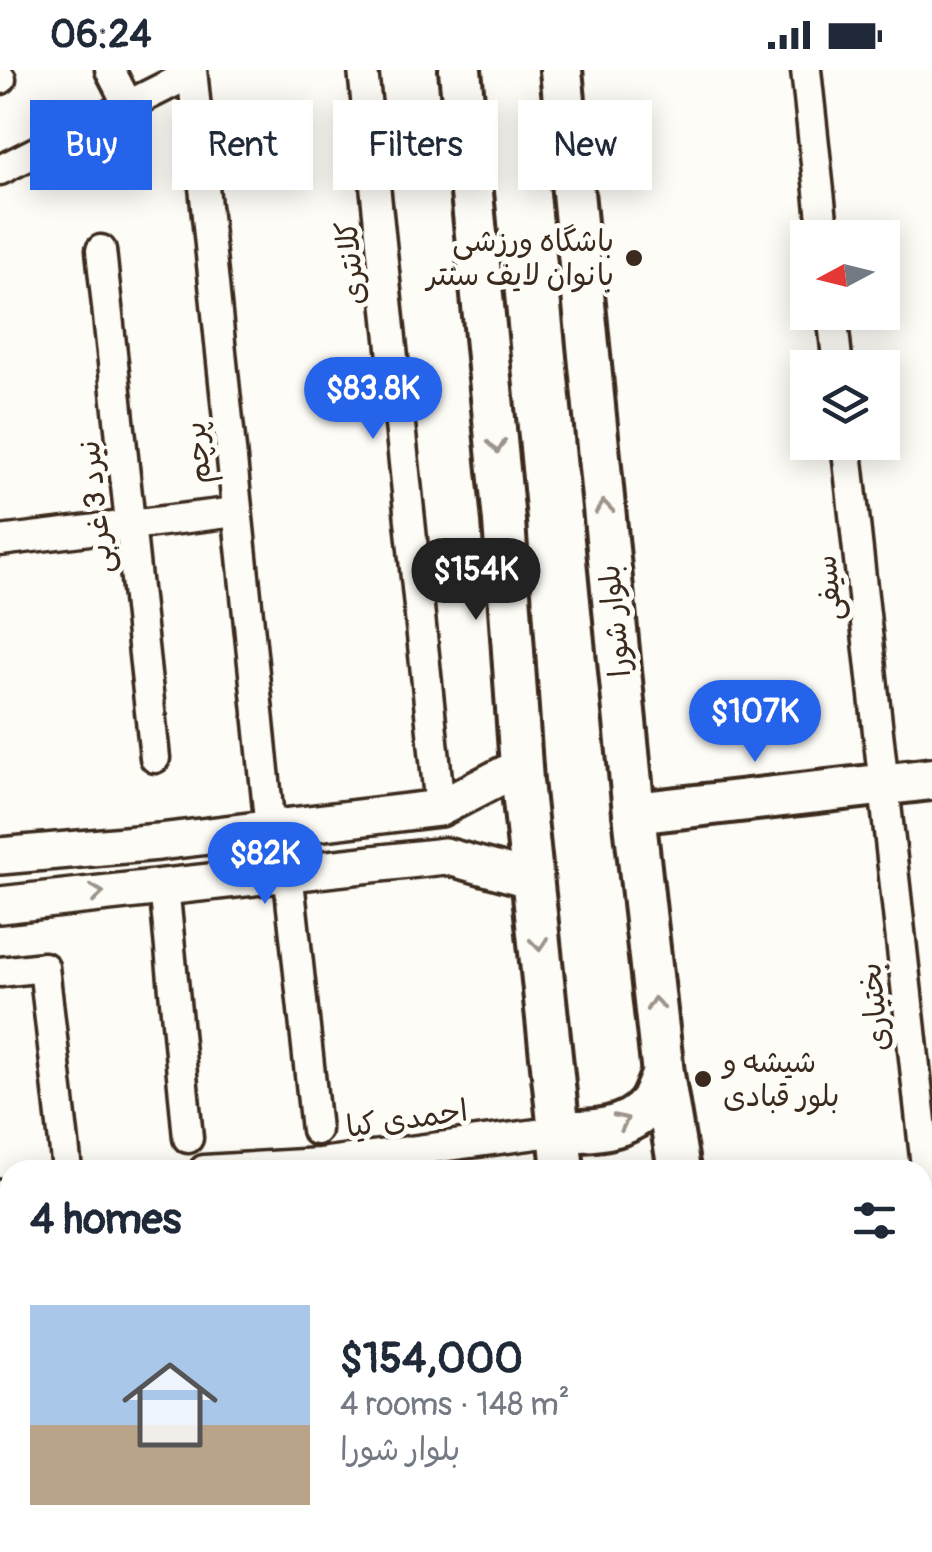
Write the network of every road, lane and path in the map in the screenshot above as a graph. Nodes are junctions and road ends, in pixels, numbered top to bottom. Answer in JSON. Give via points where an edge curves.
{"nodes":[{"id":1,"x":110,"y":70,"type":"edge"},
{"id":2,"x":363,"y":70,"type":"edge"},
{"id":3,"x":806,"y":70,"type":"edge"},
{"id":4,"x":192,"y":72,"type":"edge"},
{"id":5,"x":465,"y":81,"type":"edge"},
{"id":6,"x":559,"y":82,"type":"edge"},
{"id":7,"x":125,"y":100,"type":"edge"},
{"id":8,"x":138,"y":100,"type":"edge"},
{"id":9,"x":30,"y":155,"type":"edge"},
{"id":10,"x":0,"y":170,"type":"edge"},
{"id":11,"x":822,"y":220,"type":"edge"},
{"id":12,"x":101,"y":250,"type":"dead end"},
{"id":13,"x":848,"y":460,"type":"edge"},
{"id":14,"x":236,"y":512,"type":"junction"},
{"id":15,"x":131,"y":525,"type":"junction"},
{"id":16,"x":0,"y":541,"type":"edge"},
{"id":17,"x":156,"y":758,"type":"dead end"},
{"id":18,"x":521,"y":766,"type":"junction"},
{"id":19,"x":932,"y":779,"type":"edge"},
{"id":20,"x":883,"y":786,"type":"junction"},
{"id":21,"x":440,"y":808,"type":"junction"},
{"id":22,"x":634,"y":812,"type":"junction"},
{"id":23,"x":270,"y":829,"type":"junction"},
{"id":24,"x":0,"y":856,"type":"edge"},
{"id":25,"x":445,"y":856,"type":"junction"},
{"id":26,"x":288,"y":871,"type":"junction"},
{"id":27,"x":532,"y":880,"type":"junction"},
{"id":28,"x":164,"y":885,"type":"junction"},
{"id":29,"x":0,"y":905,"type":"edge"},
{"id":30,"x":0,"y":972,"type":"edge"},
{"id":31,"x":663,"y":1074,"type":"junction"},
{"id":32,"x":316,"y":1130,"type":"dead end"},
{"id":33,"x":188,"y":1138,"type":"dead end"},
{"id":34,"x":561,"y":1150,"type":"edge"},
{"id":35,"x":65,"y":1160,"type":"edge"},
{"id":36,"x":376,"y":1160,"type":"edge"},
{"id":37,"x":677,"y":1160,"type":"edge"},
{"id":38,"x":925,"y":1160,"type":"edge"}],
"edges":[{"from":1,"to":7,"type":"street"},
{"from":2,"to":21,"type":"street","name":"کلانتری"},
{"from":3,"to":11,"type":"street"},
{"from":4,"to":8,"type":"street"},
{"from":4,"to":14,"type":"street","name":"پرچم"},
{"from":5,"to":18,"type":"main road","one_way":true},
{"from":22,"to":6,"type":"main road","name":"بلوار شورا","one_way":true},
{"from":9,"to":10,"type":"street"},
{"from":12,"to":15,"type":"street","name":"نبرد 3 غربی"},
{"from":13,"to":20,"type":"street","name":"سیفی"},
{"from":14,"to":15,"type":"street"},
{"from":14,"to":23,"type":"street","name":"پرچم"},
{"from":15,"to":16,"type":"street"},
{"from":15,"to":17,"type":"street","name":"نبرد 3 غربی"},
{"from":18,"to":21,"type":"street"},
{"from":18,"to":27,"type":"main road"},
{"from":19,"to":20,"type":"main road"},
{"from":20,"to":22,"type":"main road"},
{"from":20,"to":38,"type":"street","name":"بختیاری"},
{"from":21,"to":23,"type":"street"},
{"from":21,"to":25,"type":"street"},
{"from":31,"to":22,"type":"main road","name":"بلوار شورا","one_way":true},
{"from":23,"to":24,"type":"street"},
{"from":25,"to":26,"type":"street"},
{"from":25,"to":27,"type":"street"},
{"from":26,"to":28,"type":"street"},
{"from":26,"to":32,"type":"street"},
{"from":27,"to":34,"type":"main road","one_way":true},
{"from":29,"to":28,"type":"street","one_way":true},
{"from":28,"to":33,"type":"street"},
{"from":30,"to":35,"type":"street","via":[[44,967]]},
{"from":34,"to":31,"type":"main road","one_way":true,"via":[[648,1105]]},
{"from":31,"to":37,"type":"main road","name":"بلوار شورا"},
{"from":34,"to":36,"type":"street","name":"احمدی کیا"}]}
